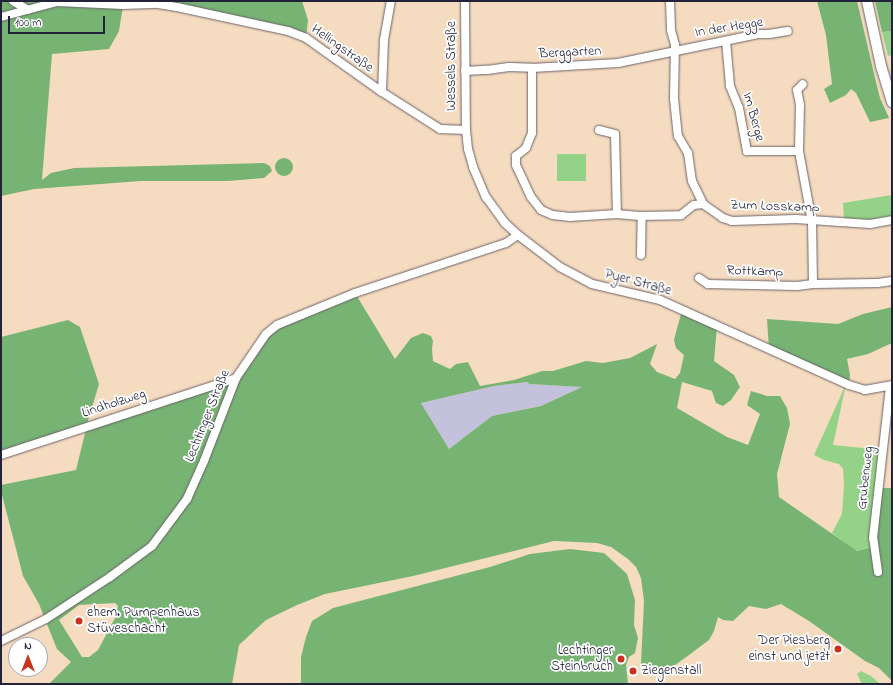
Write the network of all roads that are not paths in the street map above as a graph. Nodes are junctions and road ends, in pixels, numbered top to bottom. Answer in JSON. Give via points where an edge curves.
{"nodes":[{"id":1,"x":13,"y":1,"type":"edge"},
{"id":2,"x":391,"y":1,"type":"edge"},
{"id":3,"x":465,"y":1,"type":"edge"},
{"id":4,"x":670,"y":1,"type":"edge"},
{"id":5,"x":867,"y":1,"type":"edge"},
{"id":6,"x":57,"y":2,"type":"edge"},
{"id":7,"x":93,"y":2,"type":"edge"},
{"id":8,"x":28,"y":10,"type":"junction"},
{"id":9,"x":1,"y":17,"type":"edge"},
{"id":10,"x":788,"y":31,"type":"dead end"},
{"id":11,"x":726,"y":41,"type":"junction"},
{"id":12,"x":674,"y":50,"type":"junction"},
{"id":13,"x":532,"y":68,"type":"junction"},
{"id":14,"x":465,"y":71,"type":"junction"},
{"id":15,"x":803,"y":84,"type":"dead end"},
{"id":16,"x":382,"y":92,"type":"junction"},
{"id":17,"x":892,"y":102,"type":"edge"},
{"id":18,"x":466,"y":130,"type":"junction"},
{"id":19,"x":599,"y":130,"type":"dead end"},
{"id":20,"x":799,"y":151,"type":"junction"},
{"id":21,"x":703,"y":204,"type":"junction"},
{"id":22,"x":617,"y":214,"type":"junction"},
{"id":23,"x":642,"y":216,"type":"junction"},
{"id":24,"x":892,"y":220,"type":"edge"},
{"id":25,"x":812,"y":222,"type":"junction"},
{"id":26,"x":518,"y":235,"type":"junction"},
{"id":27,"x":640,"y":255,"type":"dead end"},
{"id":28,"x":699,"y":278,"type":"dead end"},
{"id":29,"x":892,"y":281,"type":"edge"},
{"id":30,"x":813,"y":284,"type":"junction"},
{"id":31,"x":236,"y":378,"type":"junction"},
{"id":32,"x":891,"y":385,"type":"edge"},
{"id":33,"x":1,"y":455,"type":"edge"},
{"id":34,"x":878,"y":572,"type":"dead end"},
{"id":35,"x":1,"y":641,"type":"edge"}],
"edges":[{"from":1,"to":8,"type":"street"},
{"from":2,"to":16,"type":"street","via":[[384,40]]},
{"from":3,"to":14,"type":"street","name":"Wessels Straße"},
{"from":4,"to":12,"type":"street","name":"Zum Losskamp"},
{"from":5,"to":17,"type":"street","via":[[881,66]]},
{"from":6,"to":7,"type":"street","name":"Hellingstraße"},
{"from":6,"to":8,"type":"street","name":"Hellingstraße"},
{"from":7,"to":16,"type":"street","name":"Hellingstraße","via":[[123,5],[158,4],[288,31],[306,38]]},
{"from":8,"to":9,"type":"street","name":"Hellingstraße"},
{"from":10,"to":11,"type":"street","name":"In der Hegge"},
{"from":11,"to":12,"type":"street","name":"In der Hegge"},
{"from":11,"to":20,"type":"street","name":"Im Berge","via":[[730,86],[739,108],[747,151]]},
{"from":12,"to":13,"type":"street","name":"Berggarten","via":[[618,63]]},
{"from":12,"to":21,"type":"street","name":"Zum Losskamp","via":[[674,99],[678,136],[688,153],[692,181]]},
{"from":13,"to":14,"type":"street","name":"Berggarten","via":[[509,67]]},
{"from":13,"to":22,"type":"street","via":[[532,132],[526,148],[516,156],[516,165],[530,197],[541,210],[552,215],[570,217]]},
{"from":14,"to":18,"type":"street","name":"Wessels Straße"},
{"from":15,"to":20,"type":"street","via":[[797,90],[800,105]]},
{"from":16,"to":18,"type":"street","name":"Hellingstraße","via":[[440,129]]},
{"from":18,"to":26,"type":"street","name":"Pyer Straße","via":[[473,168],[486,197],[505,223]]},
{"from":19,"to":22,"type":"street","via":[[615,134]]},
{"from":20,"to":25,"type":"street"},
{"from":21,"to":23,"type":"street","via":[[694,205],[681,215]]},
{"from":21,"to":25,"type":"street","name":"Zum Losskamp","via":[[732,221],[796,219]]},
{"from":22,"to":23,"type":"street"},
{"from":23,"to":27,"type":"street"},
{"from":24,"to":25,"type":"street","name":"Zum Losskamp","via":[[870,224]]},
{"from":25,"to":30,"type":"street"},
{"from":26,"to":31,"type":"street","name":"Lechtinger Straße","via":[[506,244],[355,293],[288,319],[266,334]]},
{"from":26,"to":32,"type":"street","name":"Pyer Straße","via":[[560,267],[592,284],[660,300],[849,385],[865,390]]},
{"from":28,"to":30,"type":"street","name":"Rottkamp","via":[[708,284]]},
{"from":29,"to":30,"type":"street","name":"Rottkamp"},
{"from":31,"to":33,"type":"street","name":"Lindholzweg"},
{"from":31,"to":35,"type":"street","name":"Lechtinger Straße","via":[[199,474],[186,499],[152,546],[46,619]]},
{"from":32,"to":34,"type":"street","name":"Grubenweg","via":[[873,538]]}]}
